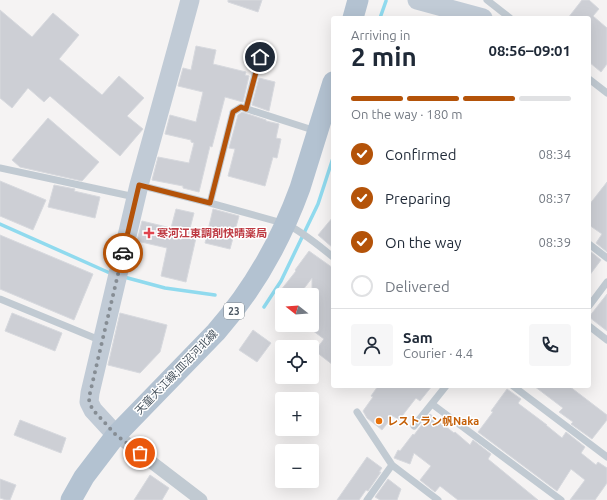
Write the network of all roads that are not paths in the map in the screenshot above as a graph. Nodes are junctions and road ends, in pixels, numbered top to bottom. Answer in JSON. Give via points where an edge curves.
{"nodes":[{"id":1,"x":190,"y":0,"type":"edge"},
{"id":2,"x":358,"y":0,"type":"edge"},
{"id":3,"x":417,"y":0,"type":"edge"},
{"id":4,"x":487,"y":0,"type":"edge"},
{"id":5,"x":354,"y":16,"type":"edge"},
{"id":6,"x":476,"y":16,"type":"edge"},
{"id":7,"x":507,"y":16,"type":"edge"},
{"id":8,"x":263,"y":44,"type":"dead end"},
{"id":9,"x":591,"y":81,"type":"edge"},
{"id":10,"x":331,"y":89,"type":"edge"},
{"id":11,"x":607,"y":93,"type":"edge"},
{"id":12,"x":246,"y":109,"type":"junction"},
{"id":13,"x":318,"y":132,"type":"junction"},
{"id":14,"x":0,"y":168,"type":"edge"},
{"id":15,"x":138,"y":191,"type":"junction"},
{"id":16,"x":210,"y":203,"type":"junction"},
{"id":17,"x":289,"y":226,"type":"junction"},
{"id":18,"x":591,"y":246,"type":"edge"},
{"id":19,"x":331,"y":255,"type":"edge"},
{"id":20,"x":607,"y":258,"type":"edge"},
{"id":21,"x":607,"y":282,"type":"edge"},
{"id":22,"x":0,"y":299,"type":"edge"},
{"id":23,"x":591,"y":303,"type":"edge"},
{"id":24,"x":591,"y":328,"type":"edge"},
{"id":25,"x":607,"y":340,"type":"edge"},
{"id":26,"x":102,"y":341,"type":"junction"},
{"id":27,"x":444,"y":388,"type":"edge"},
{"id":28,"x":516,"y":388,"type":"edge"},
{"id":29,"x":432,"y":404,"type":"junction"},
{"id":30,"x":357,"y":412,"type":"dead end"},
{"id":31,"x":414,"y":426,"type":"dead end"},
{"id":32,"x":116,"y":435,"type":"junction"},
{"id":33,"x":606,"y":453,"type":"edge"},
{"id":34,"x":392,"y":465,"type":"junction"},
{"id":35,"x":71,"y":500,"type":"edge"},
{"id":36,"x":201,"y":500,"type":"edge"},
{"id":37,"x":367,"y":500,"type":"edge"},
{"id":38,"x":438,"y":500,"type":"edge"},
{"id":39,"x":562,"y":500,"type":"edge"}],
"edges":[{"from":1,"to":15,"type":"street"},
{"from":2,"to":5,"type":"main road"},
{"from":3,"to":6,"type":"street"},
{"from":4,"to":7,"type":"lane"},
{"from":8,"to":12,"type":"lane"},
{"from":9,"to":11,"type":"lane"},
{"from":10,"to":13,"type":"main road","name":"天童大江線;皿沼河北線","number":"23"},
{"from":12,"to":13,"type":"lane"},
{"from":12,"to":16,"type":"lane","via":[[241,107],[233,112]]},
{"from":13,"to":17,"type":"main road","name":"天童大江線;皿沼河北線","number":"23"},
{"from":14,"to":15,"type":"lane"},
{"from":15,"to":16,"type":"lane"},
{"from":15,"to":26,"type":"street"},
{"from":16,"to":17,"type":"lane"},
{"from":17,"to":19,"type":"lane"},
{"from":17,"to":32,"type":"main road","name":"天童大江線;皿沼河北線","number":"23","via":[[231,315]]},
{"from":18,"to":20,"type":"lane"},
{"from":21,"to":23,"type":"lane"},
{"from":22,"to":26,"type":"lane"},
{"from":24,"to":25,"type":"lane"},
{"from":26,"to":32,"type":"street","via":[[89,402]]},
{"from":27,"to":29,"type":"lane"},
{"from":28,"to":33,"type":"lane"},
{"from":29,"to":31,"type":"lane"},
{"from":29,"to":39,"type":"lane"},
{"from":30,"to":34,"type":"lane"},
{"from":32,"to":35,"type":"main road","name":"天童大江線;皿沼河北線","number":"23","via":[[84,477]]},
{"from":32,"to":36,"type":"street"},
{"from":34,"to":37,"type":"lane"},
{"from":34,"to":38,"type":"lane"}]}
